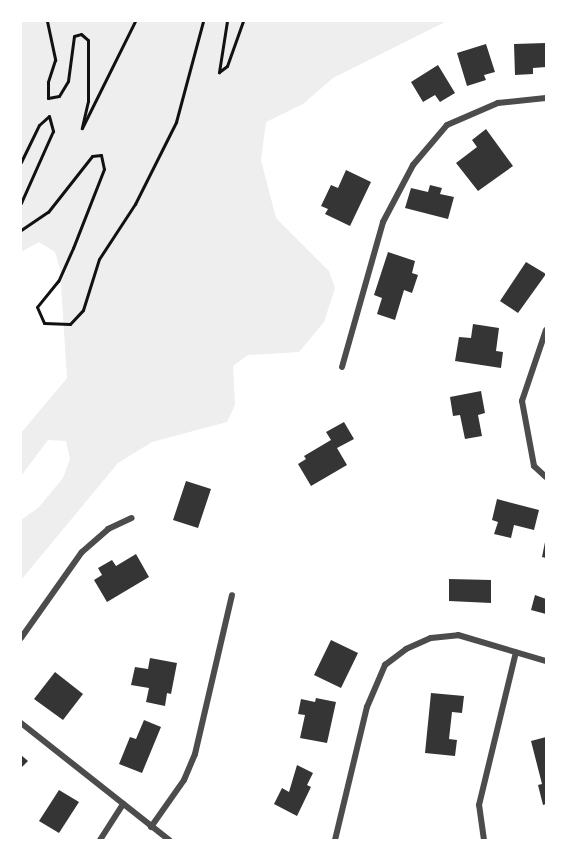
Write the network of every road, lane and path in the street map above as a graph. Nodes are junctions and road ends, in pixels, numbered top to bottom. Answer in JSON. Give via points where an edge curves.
{"nodes":[{"id":1,"x":47,"y":21,"type":"edge"},
{"id":2,"x":135,"y":21,"type":"edge"},
{"id":3,"x":204,"y":21,"type":"edge"},
{"id":4,"x":227,"y":21,"type":"edge"},
{"id":5,"x":243,"y":21,"type":"edge"},
{"id":6,"x":546,"y":98,"type":"edge"},
{"id":7,"x":21,"y":162,"type":"edge"},
{"id":8,"x":21,"y":203,"type":"edge"},
{"id":9,"x":21,"y":230,"type":"edge"},
{"id":10,"x":546,"y":330,"type":"edge"},
{"id":11,"x":342,"y":367,"type":"dead end"},
{"id":12,"x":546,"y":477,"type":"edge"},
{"id":13,"x":132,"y":518,"type":"dead end"},
{"id":14,"x":232,"y":595,"type":"dead end"},
{"id":15,"x":21,"y":638,"type":"edge"},
{"id":16,"x":516,"y":652,"type":"junction"},
{"id":17,"x":546,"y":661,"type":"edge"},
{"id":18,"x":21,"y":723,"type":"edge"},
{"id":19,"x":123,"y":804,"type":"junction"},
{"id":20,"x":152,"y":827,"type":"junction"},
{"id":21,"x":100,"y":840,"type":"edge"},
{"id":22,"x":169,"y":840,"type":"edge"},
{"id":23,"x":335,"y":840,"type":"edge"},
{"id":24,"x":484,"y":840,"type":"edge"}],
"edges":[{"from":1,"to":2,"type":"path","via":[[56,60],[48,82],[48,98],[59,96],[68,81],[75,36],[81,34],[88,40],[88,101],[82,128]]},
{"from":3,"to":9,"type":"path","via":[[176,122],[135,204],[99,259],[83,310],[70,324],[44,323],[37,307],[58,281],[73,248],[104,169],[101,155],[92,156],[48,212]]},
{"from":4,"to":5,"type":"path","via":[[219,72],[227,66]]},
{"from":6,"to":11,"type":"street","via":[[498,103],[447,125],[413,165],[383,222]]},
{"from":7,"to":8,"type":"path","via":[[39,125],[49,116],[53,131]]},
{"from":10,"to":12,"type":"street","via":[[522,401],[534,466]]},
{"from":13,"to":15,"type":"street","via":[[108,529],[82,552]]},
{"from":14,"to":20,"type":"street","via":[[195,754],[184,780]]},
{"from":16,"to":17,"type":"street"},
{"from":16,"to":23,"type":"street","via":[[458,635],[431,638],[406,649],[385,665],[367,707]]},
{"from":16,"to":24,"type":"street","via":[[478,805]]},
{"from":18,"to":19,"type":"street"},
{"from":19,"to":20,"type":"street"},
{"from":19,"to":21,"type":"street"},
{"from":20,"to":22,"type":"street"}]}
